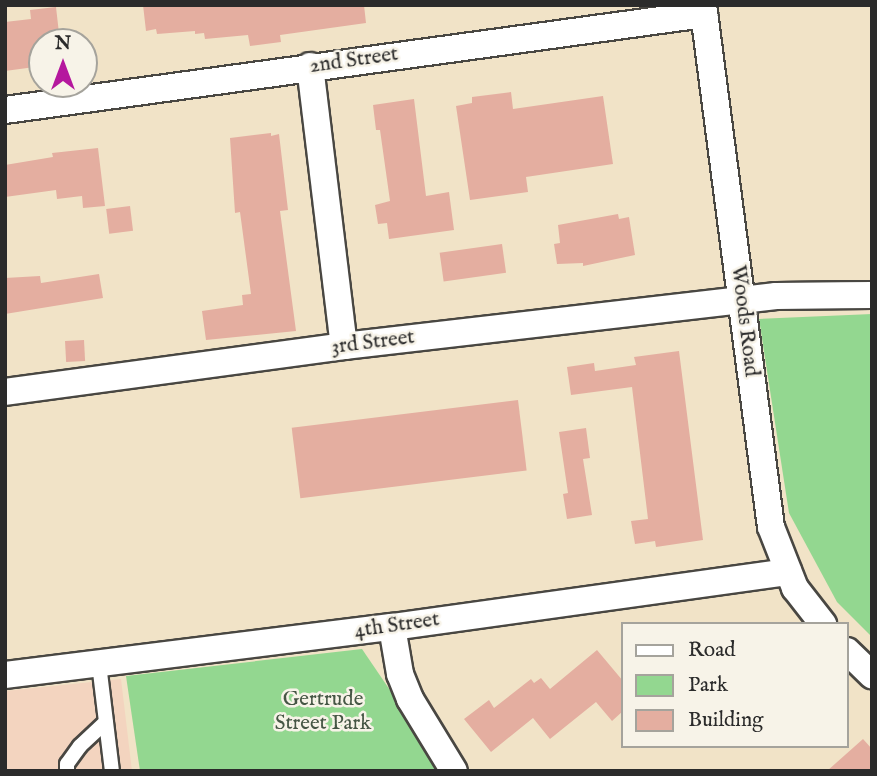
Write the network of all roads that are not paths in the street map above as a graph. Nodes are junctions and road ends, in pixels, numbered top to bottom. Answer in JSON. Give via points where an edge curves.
{"nodes":[{"id":1,"x":703,"y":10,"type":"edge"},
{"id":2,"x":310,"y":66,"type":"junction"},
{"id":3,"x":5,"y":110,"type":"edge"},
{"id":4,"x":872,"y":295,"type":"edge"},
{"id":5,"x":742,"y":301,"type":"junction"},
{"id":6,"x":344,"y":345,"type":"junction"},
{"id":7,"x":5,"y":392,"type":"edge"},
{"id":8,"x":788,"y":572,"type":"junction"},
{"id":9,"x":822,"y":622,"type":"edge"},
{"id":10,"x":392,"y":627,"type":"junction"},
{"id":11,"x":849,"y":653,"type":"edge"},
{"id":12,"x":99,"y":664,"type":"junction"},
{"id":13,"x":5,"y":675,"type":"edge"},
{"id":14,"x":872,"y":675,"type":"edge"},
{"id":15,"x":106,"y":722,"type":"junction"},
{"id":16,"x":67,"y":771,"type":"edge"},
{"id":17,"x":112,"y":771,"type":"edge"},
{"id":18,"x":454,"y":771,"type":"edge"}],
"edges":[{"from":1,"to":2,"type":"street","name":"2nd Street"},
{"from":1,"to":5,"type":"street","name":"Woods Road"},
{"from":2,"to":3,"type":"street","name":"2nd Street"},
{"from":2,"to":6,"type":"street"},
{"from":4,"to":5,"type":"street","name":"3rd Street"},
{"from":5,"to":6,"type":"street","name":"3rd Street"},
{"from":5,"to":8,"type":"street","name":"Woods Road","via":[[771,527]]},
{"from":6,"to":7,"type":"street","name":"3rd Street"},
{"from":8,"to":9,"type":"street","name":"Woods Road"},
{"from":8,"to":10,"type":"street","name":"4th Street"},
{"from":10,"to":12,"type":"street","name":"4th Street"},
{"from":10,"to":18,"type":"street","via":[[400,674],[410,699]]},
{"from":11,"to":14,"type":"street"},
{"from":12,"to":13,"type":"street","name":"4th Street"},
{"from":12,"to":15,"type":"lane"},
{"from":15,"to":16,"type":"lane","via":[[80,746]]},
{"from":15,"to":17,"type":"lane"}]}
